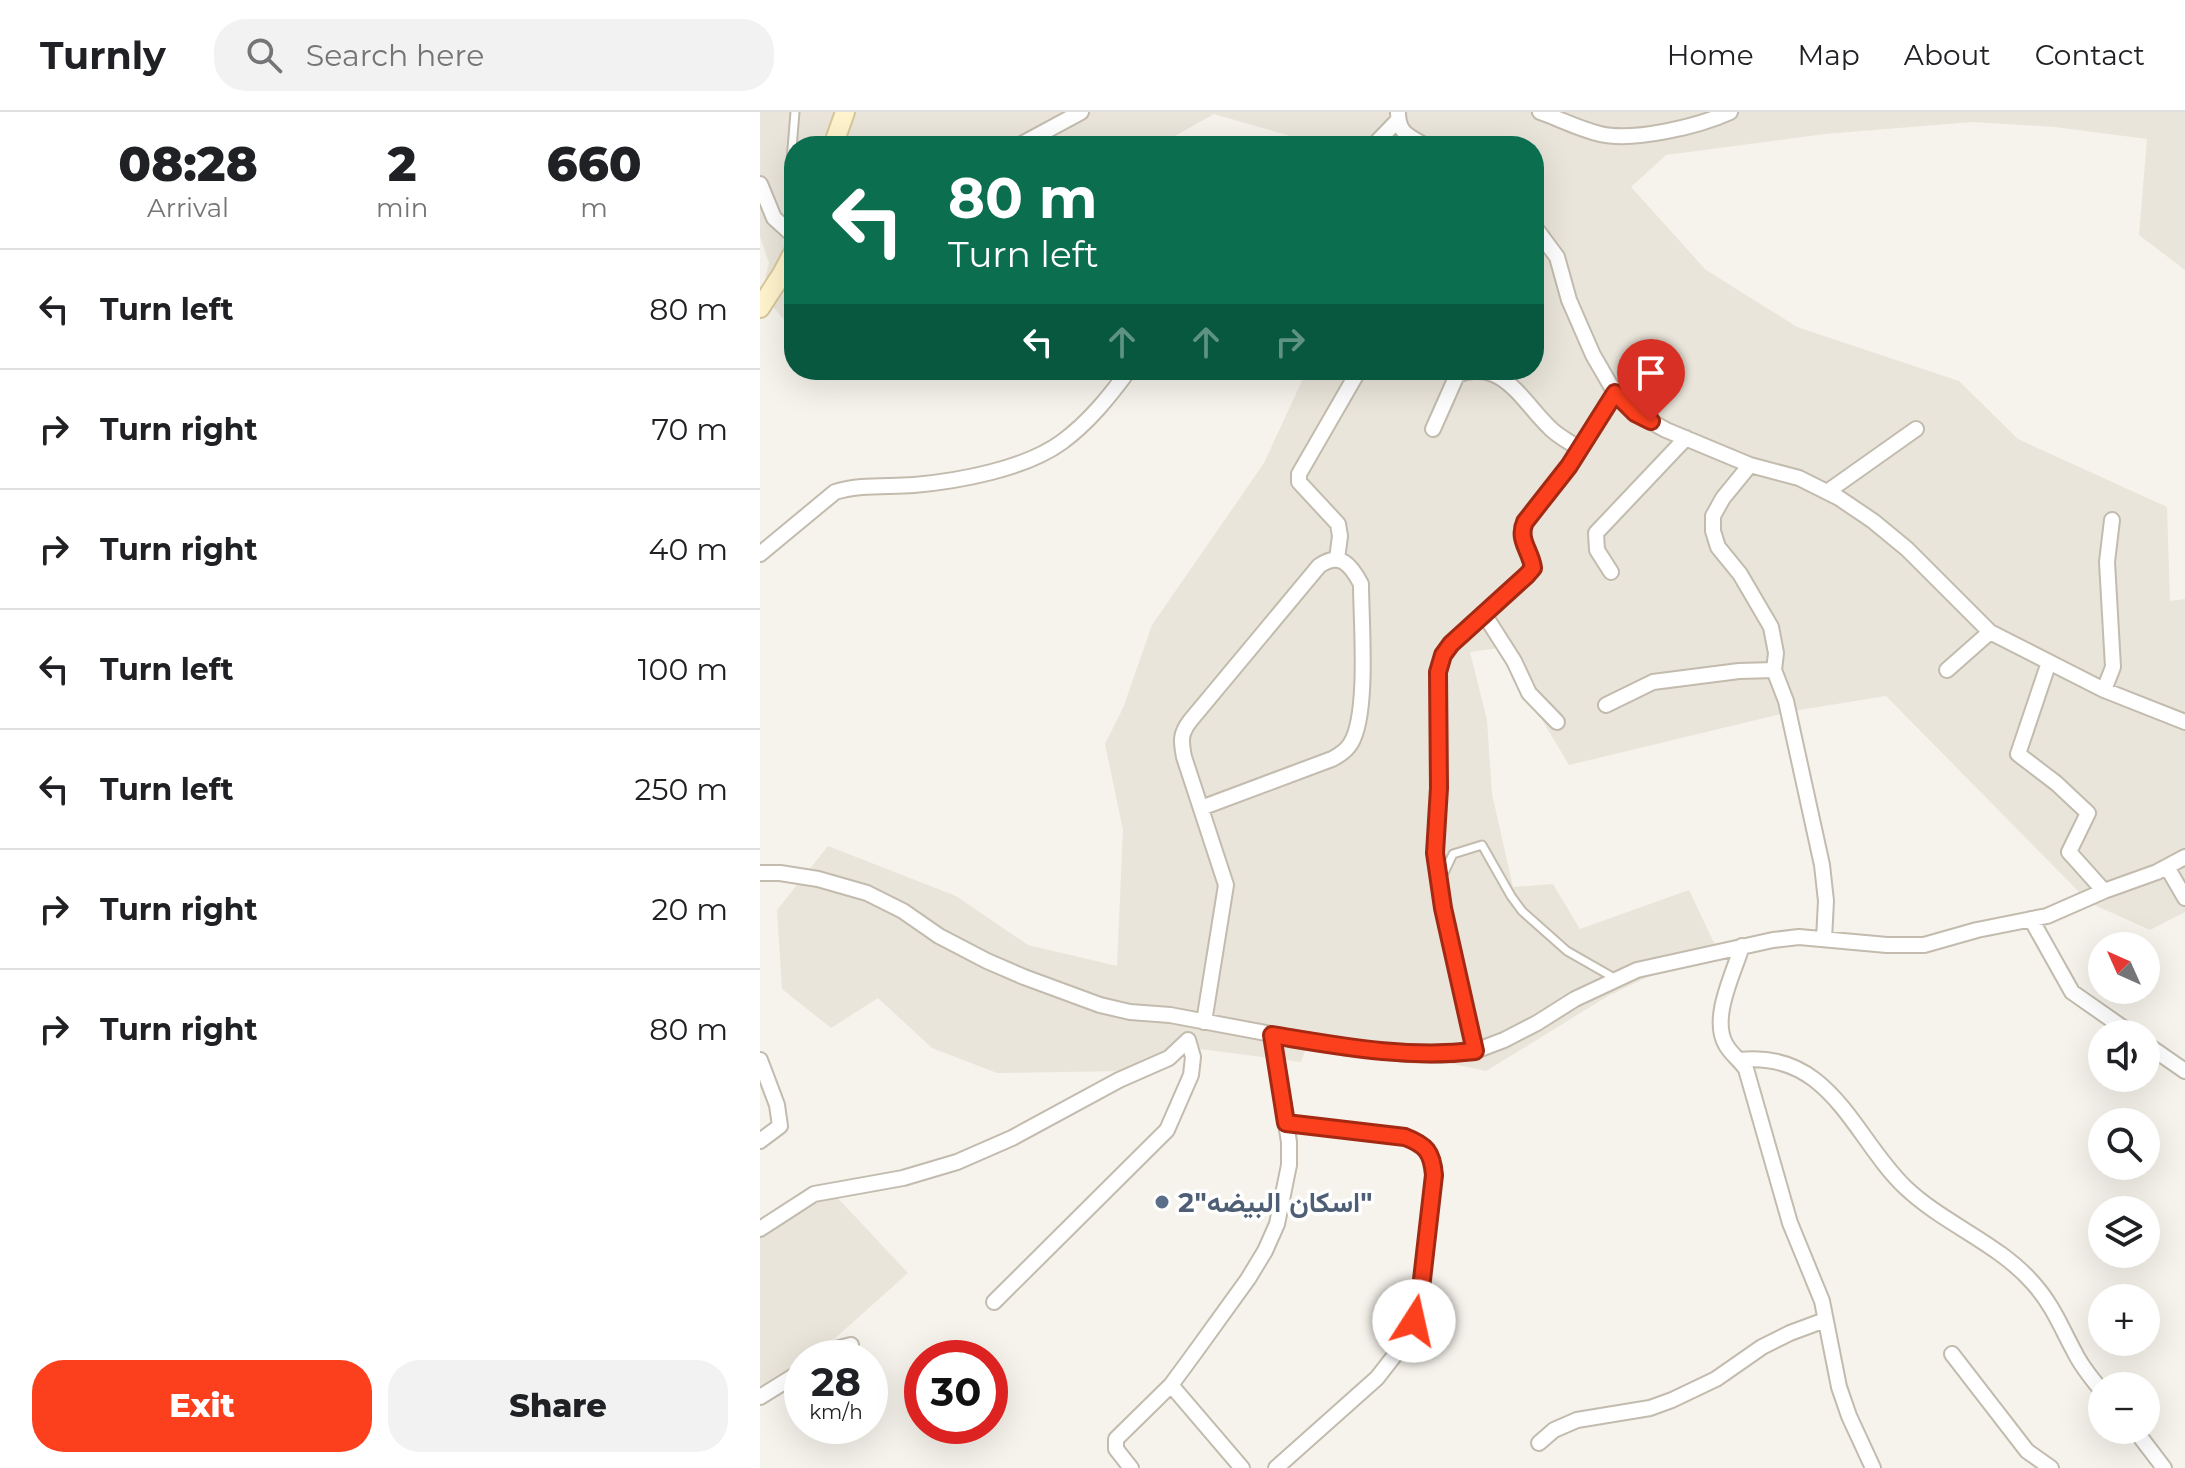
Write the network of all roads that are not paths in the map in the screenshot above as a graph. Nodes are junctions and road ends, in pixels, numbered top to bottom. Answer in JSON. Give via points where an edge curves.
{"nodes":[{"id":1,"x":795,"y":112,"type":"edge"},
{"id":2,"x":845,"y":112,"type":"edge"},
{"id":3,"x":1081,"y":112,"type":"edge"},
{"id":4,"x":1540,"y":112,"type":"edge"},
{"id":5,"x":1730,"y":112,"type":"edge"},
{"id":6,"x":1398,"y":116,"type":"edge"},
{"id":7,"x":793,"y":136,"type":"edge"},
{"id":8,"x":837,"y":136,"type":"edge"},
{"id":9,"x":1037,"y":136,"type":"edge"},
{"id":10,"x":1381,"y":136,"type":"edge"},
{"id":11,"x":1409,"y":136,"type":"edge"},
{"id":12,"x":760,"y":184,"type":"edge"},
{"id":13,"x":784,"y":227,"type":"edge"},
{"id":14,"x":1544,"y":239,"type":"edge"},
{"id":15,"x":784,"y":270,"type":"edge"},
{"id":16,"x":760,"y":308,"type":"edge"},
{"id":17,"x":1121,"y":380,"type":"edge"},
{"id":18,"x":1353,"y":380,"type":"edge"},
{"id":19,"x":1455,"y":380,"type":"edge"},
{"id":20,"x":1502,"y":380,"type":"edge"},
{"id":21,"x":1615,"y":393,"type":"junction"},
{"id":22,"x":1433,"y":429,"type":"dead end"},
{"id":23,"x":1916,"y":429,"type":"dead end"},
{"id":24,"x":1686,"y":438,"type":"junction"},
{"id":25,"x":1580,"y":449,"type":"junction"},
{"id":26,"x":1750,"y":465,"type":"junction"},
{"id":27,"x":1827,"y":492,"type":"junction"},
{"id":28,"x":2112,"y":520,"type":"dead end"},
{"id":29,"x":760,"y":554,"type":"edge"},
{"id":30,"x":1337,"y":559,"type":"junction"},
{"id":31,"x":1611,"y":572,"type":"dead end"},
{"id":32,"x":1484,"y":614,"type":"junction"},
{"id":33,"x":1990,"y":632,"type":"junction"},
{"id":34,"x":2049,"y":662,"type":"junction"},
{"id":35,"x":1774,"y":670,"type":"junction"},
{"id":36,"x":1947,"y":670,"type":"dead end"},
{"id":37,"x":2104,"y":690,"type":"junction"},
{"id":38,"x":1606,"y":705,"type":"dead end"},
{"id":39,"x":1557,"y":722,"type":"dead end"},
{"id":40,"x":2185,"y":722,"type":"edge"},
{"id":41,"x":1201,"y":808,"type":"junction"},
{"id":42,"x":2185,"y":857,"type":"edge"},
{"id":43,"x":2167,"y":867,"type":"junction"},
{"id":44,"x":760,"y":873,"type":"edge"},
{"id":45,"x":1439,"y":881,"type":"junction"},
{"id":46,"x":2104,"y":891,"type":"junction"},
{"id":47,"x":2185,"y":898,"type":"edge"},
{"id":48,"x":2031,"y":919,"type":"junction"},
{"id":49,"x":1824,"y":939,"type":"junction"},
{"id":50,"x":1742,"y":946,"type":"junction"},
{"id":51,"x":1616,"y":979,"type":"junction"},
{"id":52,"x":2112,"y":1020,"type":"edge"},
{"id":53,"x":1204,"y":1022,"type":"junction"},
{"id":54,"x":1272,"y":1035,"type":"junction"},
{"id":55,"x":1475,"y":1051,"type":"junction"},
{"id":56,"x":2160,"y":1054,"type":"edge"},
{"id":57,"x":760,"y":1060,"type":"edge"},
{"id":58,"x":1740,"y":1060,"type":"junction"},
{"id":59,"x":2185,"y":1071,"type":"edge"},
{"id":60,"x":1286,"y":1123,"type":"junction"},
{"id":61,"x":760,"y":1141,"type":"edge"},
{"id":62,"x":760,"y":1229,"type":"edge"},
{"id":63,"x":994,"y":1302,"type":"dead end"},
{"id":64,"x":1825,"y":1320,"type":"junction"},
{"id":65,"x":1952,"y":1354,"type":"dead end"},
{"id":66,"x":2088,"y":1372,"type":"edge"},
{"id":67,"x":784,"y":1382,"type":"edge"},
{"id":68,"x":1171,"y":1385,"type":"junction"},
{"id":69,"x":760,"y":1397,"type":"edge"},
{"id":70,"x":1539,"y":1443,"type":"dead end"},
{"id":71,"x":2146,"y":1444,"type":"edge"},
{"id":72,"x":1131,"y":1468,"type":"edge"},
{"id":73,"x":1242,"y":1468,"type":"edge"},
{"id":74,"x":1276,"y":1468,"type":"edge"},
{"id":75,"x":1873,"y":1468,"type":"edge"},
{"id":76,"x":2051,"y":1468,"type":"edge"},
{"id":77,"x":2164,"y":1468,"type":"edge"}],
"edges":[{"from":1,"to":7,"type":"lane"},
{"from":2,"to":8,"type":"street"},
{"from":3,"to":9,"type":"street"},
{"from":4,"to":5,"type":"street","via":[[1622,136],[1672,129]]},
{"from":6,"to":10,"type":"street"},
{"from":6,"to":11,"type":"street","via":[[1402,132]]},
{"from":12,"to":13,"type":"street","via":[[774,218]]},
{"from":14,"to":21,"type":"street","via":[[1557,257],[1569,300]]},
{"from":15,"to":16,"type":"street"},
{"from":17,"to":29,"type":"street","via":[[1092,417],[1060,444],[1022,463],[916,485],[868,485],[835,492]]},
{"from":18,"to":30,"type":"street","via":[[1299,474],[1299,482],[1338,524]]},
{"from":19,"to":22,"type":"street"},
{"from":20,"to":25,"type":"street","via":[[1550,429]]},
{"from":21,"to":24,"type":"street","via":[[1635,413]]},
{"from":21,"to":25,"type":"street"},
{"from":23,"to":27,"type":"street"},
{"from":24,"to":26,"type":"street"},
{"from":24,"to":31,"type":"street","via":[[1596,533],[1597,550]]},
{"from":25,"to":32,"type":"street","via":[[1522,530],[1533,568]]},
{"from":26,"to":27,"type":"street"},
{"from":26,"to":35,"type":"street","via":[[1723,498],[1713,516],[1713,531],[1771,627]]},
{"from":27,"to":33,"type":"street","via":[[1907,549]]},
{"from":28,"to":37,"type":"street","via":[[2107,562],[2113,667]]},
{"from":30,"to":41,"type":"street","via":[[1319,566],[1184,729],[1180,740]]},
{"from":30,"to":41,"type":"street","via":[[1361,584],[1362,707],[1351,743],[1332,759]]},
{"from":32,"to":39,"type":"street","via":[[1529,693]]},
{"from":32,"to":45,"type":"street","via":[[1451,644],[1438,672]]},
{"from":33,"to":34,"type":"street"},
{"from":33,"to":36,"type":"street"},
{"from":34,"to":37,"type":"street"},
{"from":34,"to":46,"type":"street","via":[[2018,754],[2088,813],[2069,852]]},
{"from":35,"to":38,"type":"street","via":[[1653,682]]},
{"from":35,"to":49,"type":"street","via":[[1786,701],[1822,865]]},
{"from":37,"to":40,"type":"street"},
{"from":41,"to":53,"type":"street","via":[[1226,885]]},
{"from":42,"to":43,"type":"street"},
{"from":43,"to":46,"type":"street"},
{"from":43,"to":47,"type":"street"},
{"from":44,"to":53,"type":"street","via":[[818,879],[867,893],[987,961],[1100,1005]]},
{"from":45,"to":51,"type":"lane","via":[[1453,854],[1482,845],[1522,911],[1567,951]]},
{"from":45,"to":55,"type":"street"},
{"from":46,"to":48,"type":"street"},
{"from":48,"to":49,"type":"street","via":[[1924,945]]},
{"from":48,"to":52,"type":"street","via":[[2072,992]]},
{"from":49,"to":50,"type":"street","via":[[1799,937]]},
{"from":50,"to":51,"type":"street"},
{"from":50,"to":58,"type":"street","via":[[1720,1021],[1726,1046]]},
{"from":51,"to":55,"type":"street"},
{"from":53,"to":54,"type":"street"},
{"from":54,"to":55,"type":"street","via":[[1406,1054]]},
{"from":54,"to":60,"type":"street"},
{"from":56,"to":59,"type":"street"},
{"from":57,"to":61,"type":"street","via":[[780,1126]]},
{"from":58,"to":64,"type":"street"},
{"from":58,"to":66,"type":"street","via":[[1777,1061],[1815,1080],[1905,1188],[2032,1282]]},
{"from":60,"to":68,"type":"street","via":[[1289,1165],[1277,1224],[1248,1279]]},
{"from":60,"to":74,"type":"street","via":[[1405,1137],[1428,1150],[1434,1175],[1420,1297],[1405,1342],[1377,1378]]},
{"from":62,"to":63,"type":"street","via":[[814,1194],[903,1178],[1012,1138],[1169,1058],[1188,1040],[1191,1075],[1167,1130]]},
{"from":64,"to":70,"type":"street","via":[[1762,1347],[1716,1379],[1672,1400],[1577,1420]]},
{"from":64,"to":75,"type":"street","via":[[1844,1402]]},
{"from":65,"to":76,"type":"street","via":[[2027,1451]]},
{"from":67,"to":69,"type":"street"},
{"from":68,"to":72,"type":"street","via":[[1116,1439],[1116,1449]]},
{"from":68,"to":73,"type":"street"},
{"from":71,"to":77,"type":"street"}]}
